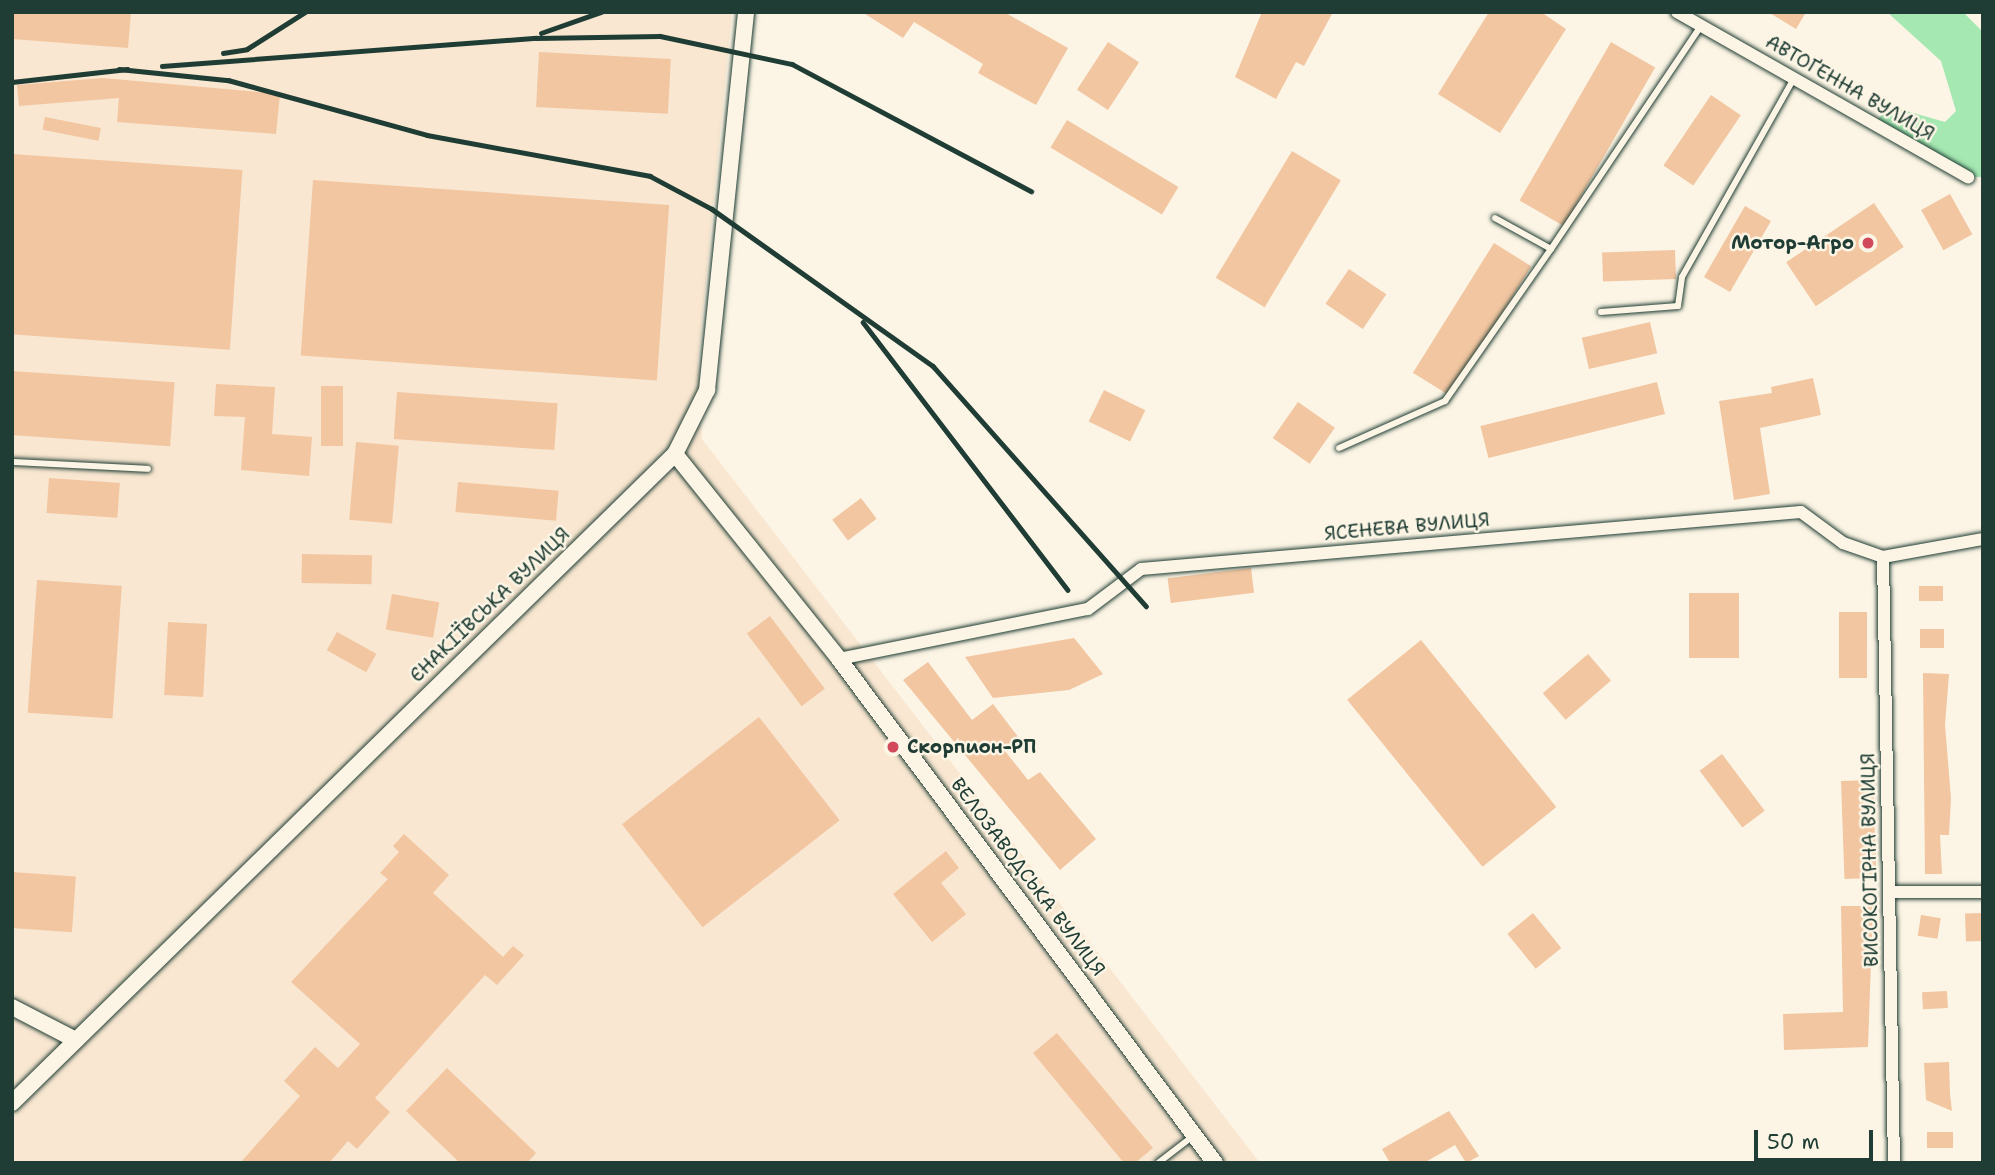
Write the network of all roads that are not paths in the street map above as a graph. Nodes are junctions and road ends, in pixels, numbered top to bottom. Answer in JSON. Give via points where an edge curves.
{"nodes":[{"id":1,"x":746,"y":12,"type":"edge"},
{"id":2,"x":1677,"y":12,"type":"edge"},
{"id":3,"x":1701,"y":26,"type":"junction"},
{"id":4,"x":1794,"y":78,"type":"junction"},
{"id":5,"x":1968,"y":177,"type":"dead end"},
{"id":6,"x":1495,"y":218,"type":"dead end"},
{"id":7,"x":1551,"y":249,"type":"junction"},
{"id":8,"x":1601,"y":312,"type":"dead end"},
{"id":9,"x":1339,"y":448,"type":"dead end"},
{"id":10,"x":675,"y":453,"type":"junction"},
{"id":11,"x":12,"y":462,"type":"edge"},
{"id":12,"x":148,"y":469,"type":"dead end"},
{"id":13,"x":1983,"y":540,"type":"edge"},
{"id":14,"x":1883,"y":557,"type":"junction"},
{"id":15,"x":838,"y":659,"type":"junction"},
{"id":16,"x":1890,"y":892,"type":"junction"},
{"id":17,"x":1983,"y":892,"type":"edge"},
{"id":18,"x":12,"y":1007,"type":"edge"},
{"id":19,"x":76,"y":1040,"type":"junction"},
{"id":20,"x":12,"y":1103,"type":"edge"},
{"id":21,"x":1195,"y":1134,"type":"junction"},
{"id":22,"x":1158,"y":1163,"type":"edge"},
{"id":23,"x":1216,"y":1163,"type":"edge"},
{"id":24,"x":1894,"y":1163,"type":"edge"}],
"edges":[{"from":1,"to":10,"type":"street","name":"ЄНАКІЇВСЬКА ВУЛИЦЯ","via":[[707,390]]},
{"from":2,"to":3,"type":"street","name":"АВТОҐЕННА ВУЛИЦЯ"},
{"from":3,"to":4,"type":"street","name":"АВТОҐЕННА ВУЛИЦЯ"},
{"from":3,"to":7,"type":"lane"},
{"from":4,"to":5,"type":"street","name":"АВТОҐЕННА ВУЛИЦЯ"},
{"from":4,"to":8,"type":"lane","via":[[1682,277],[1678,306]]},
{"from":6,"to":7,"type":"lane"},
{"from":7,"to":9,"type":"lane","via":[[1445,401]]},
{"from":10,"to":15,"type":"street","name":"ВЕЛОЗАВОДСЬКА ВУЛИЦЯ"},
{"from":10,"to":19,"type":"street","name":"ЄНАКІЇВСЬКА ВУЛИЦЯ"},
{"from":11,"to":12,"type":"lane"},
{"from":13,"to":14,"type":"street","name":"ЯСЕНЕВА ВУЛИЦЯ"},
{"from":14,"to":15,"type":"street","name":"ЯСЕНЕВА ВУЛИЦЯ","via":[[1843,543],[1801,512],[1141,569],[1088,609]]},
{"from":14,"to":16,"type":"street","name":"ВИСОКОГІРНА ВУЛИЦЯ"},
{"from":15,"to":21,"type":"street","name":"ВЕЛОЗАВОДСЬКА ВУЛИЦЯ"},
{"from":16,"to":17,"type":"street"},
{"from":16,"to":24,"type":"street","name":"ВИСОКОГІРНА ВУЛИЦЯ"},
{"from":18,"to":19,"type":"street"},
{"from":19,"to":20,"type":"street","name":"ЄНАКІЇВСЬКА ВУЛИЦЯ"},
{"from":21,"to":22,"type":"lane"},
{"from":21,"to":23,"type":"street","name":"ВЕЛОЗАВОДСЬКА ВУЛИЦЯ"}]}
